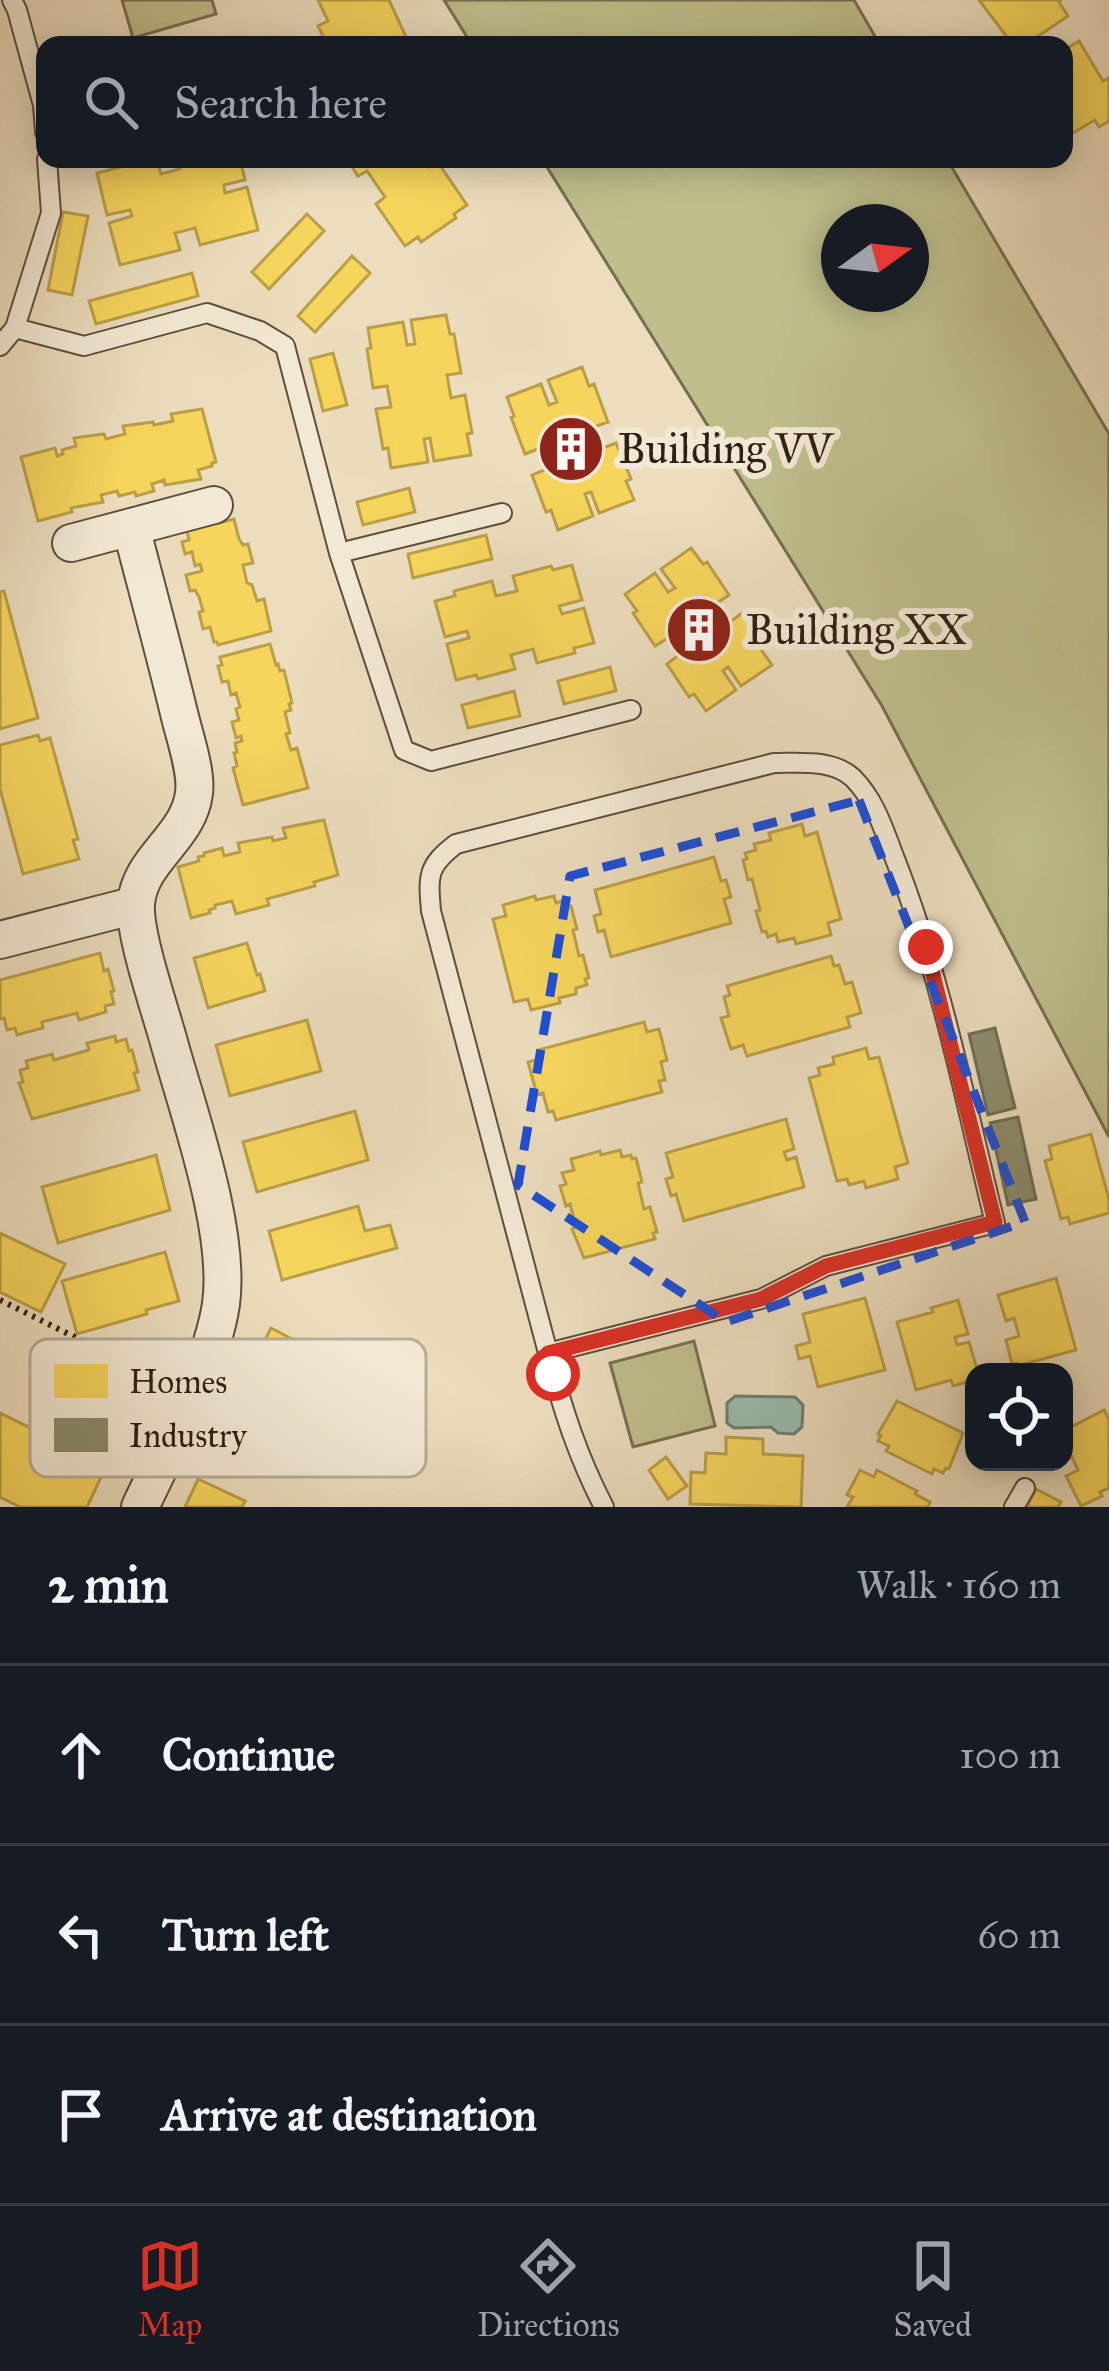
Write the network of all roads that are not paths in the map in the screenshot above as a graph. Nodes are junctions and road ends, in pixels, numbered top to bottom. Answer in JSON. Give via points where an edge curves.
{"nodes":[{"id":1,"x":12,"y":0,"type":"edge"},
{"id":2,"x":36,"y":79,"type":"edge"},
{"id":3,"x":48,"y":168,"type":"edge"},
{"id":4,"x":15,"y":328,"type":"junction"},
{"id":5,"x":0,"y":346,"type":"edge"},
{"id":6,"x":214,"y":505,"type":"dead end"},
{"id":7,"x":502,"y":513,"type":"dead end"},
{"id":8,"x":131,"y":527,"type":"junction"},
{"id":9,"x":71,"y":544,"type":"dead end"},
{"id":10,"x":339,"y":553,"type":"junction"},
{"id":11,"x":631,"y":710,"type":"dead end"},
{"id":12,"x":136,"y":905,"type":"junction"},
{"id":13,"x":0,"y":938,"type":"edge"},
{"id":14,"x":212,"y":1339,"type":"edge"},
{"id":15,"x":548,"y":1353,"type":"junction"},
{"id":16,"x":153,"y":1477,"type":"edge"},
{"id":17,"x":1025,"y":1487,"type":"dead end"},
{"id":18,"x":140,"y":1507,"type":"edge"},
{"id":19,"x":604,"y":1507,"type":"edge"},
{"id":20,"x":1014,"y":1507,"type":"edge"}],
"edges":[{"from":1,"to":2,"type":"lane"},
{"from":3,"to":4,"type":"lane","via":[[51,213]]},
{"from":4,"to":5,"type":"lane"},
{"from":4,"to":10,"type":"lane","via":[[85,346],[207,313],[285,346]]},
{"from":6,"to":8,"type":"street"},
{"from":7,"to":10,"type":"lane"},
{"from":8,"to":9,"type":"street"},
{"from":8,"to":12,"type":"street","via":[[195,791],[186,824],[142,879]]},
{"from":10,"to":11,"type":"lane","via":[[404,750],[431,760]]},
{"from":12,"to":13,"type":"street"},
{"from":12,"to":14,"type":"street","via":[[221,1246],[222,1297]]},
{"from":15,"to":15,"type":"lane","via":[[761,1299],[826,1266],[995,1222],[914,906],[875,807],[850,775],[824,764],[774,763],[457,844],[438,858],[428,878],[431,911]]},
{"from":15,"to":19,"type":"lane","via":[[568,1429]]},
{"from":16,"to":18,"type":"street"},
{"from":17,"to":20,"type":"lane"}]}
